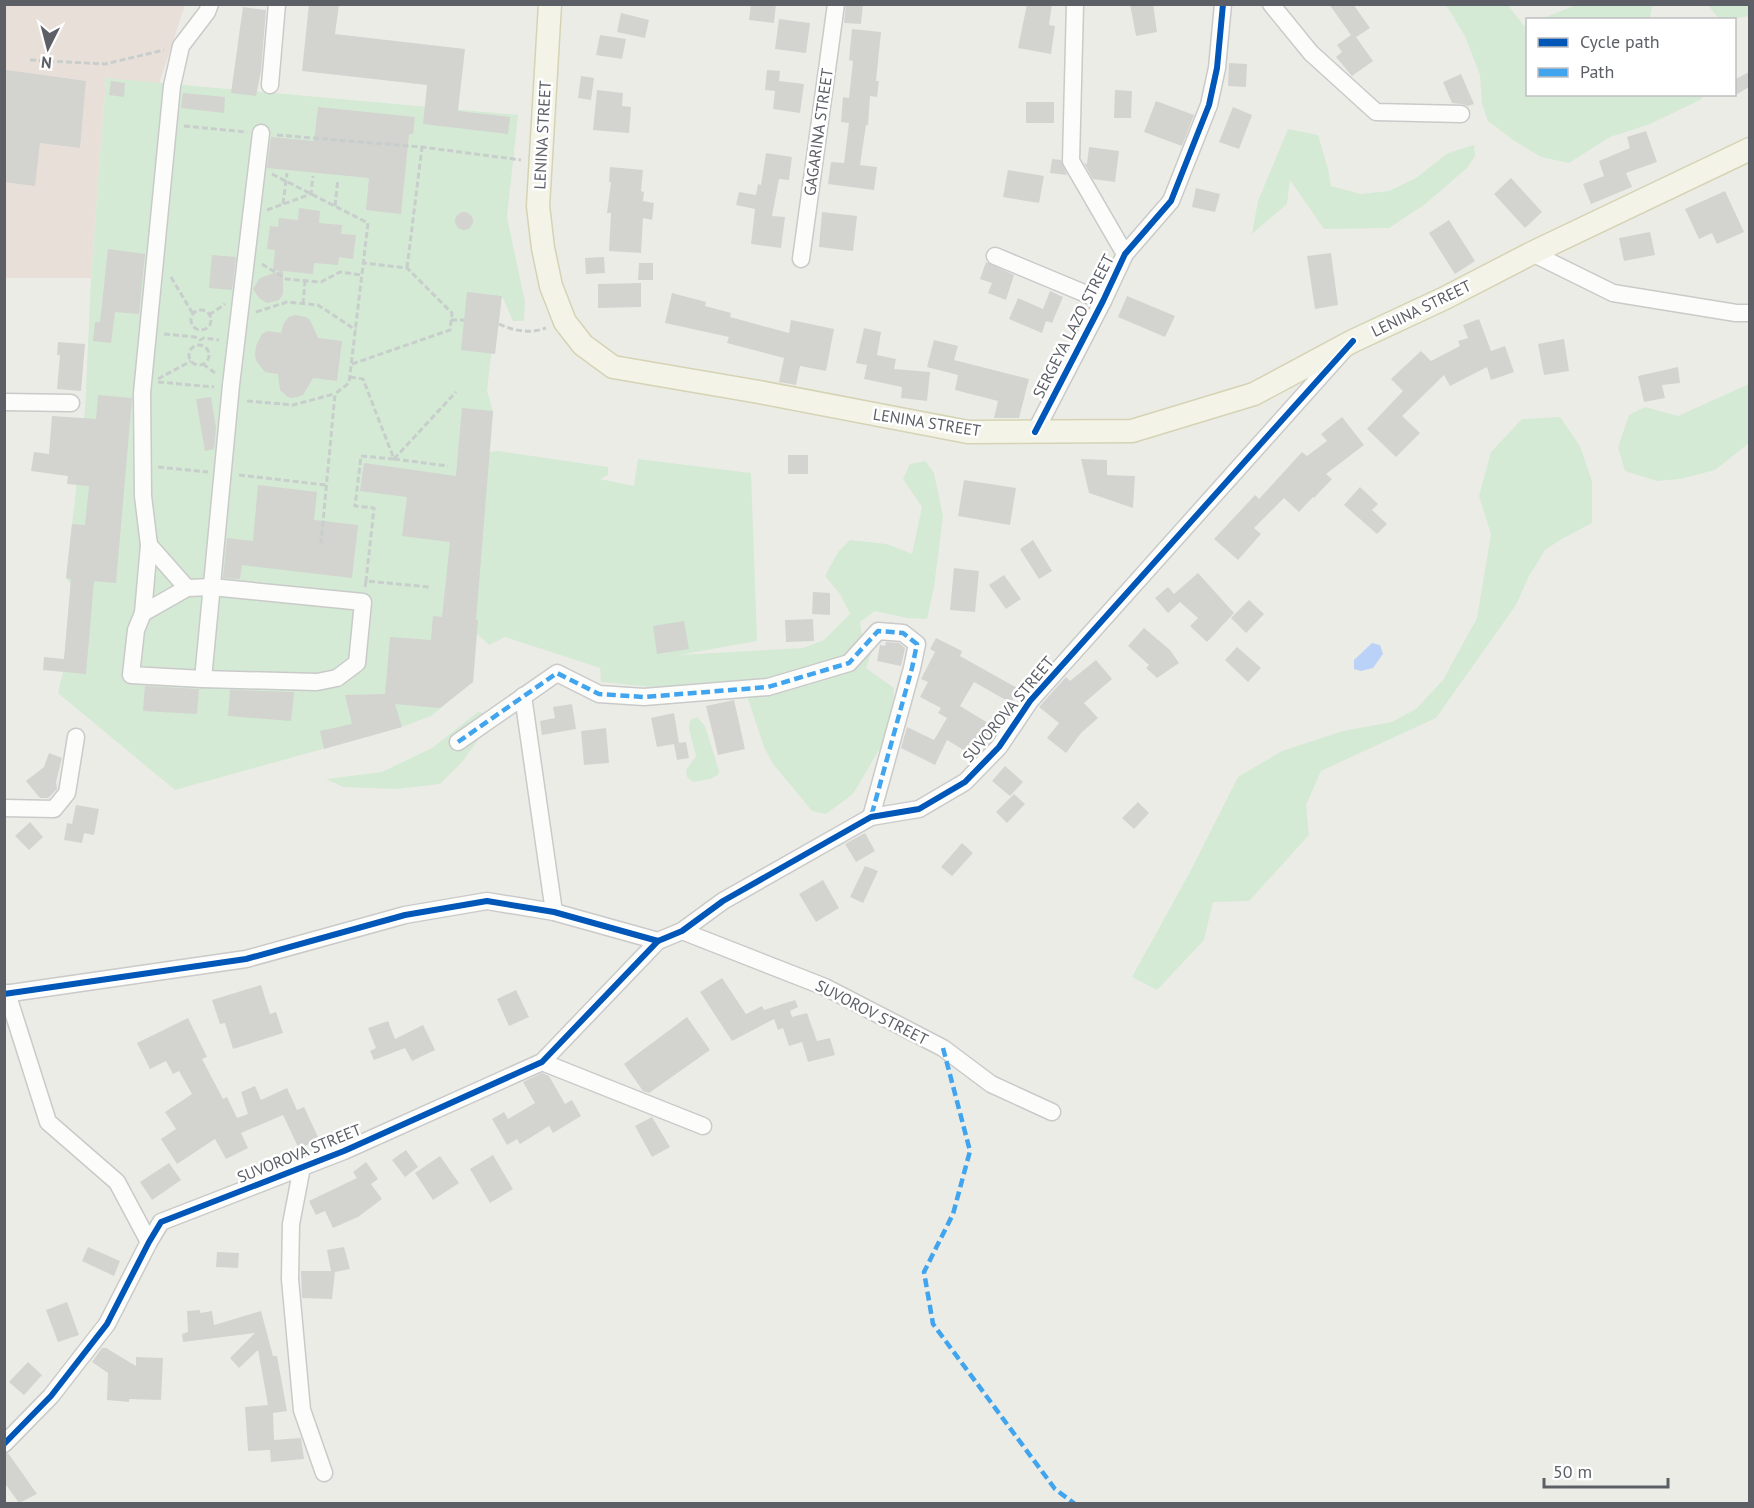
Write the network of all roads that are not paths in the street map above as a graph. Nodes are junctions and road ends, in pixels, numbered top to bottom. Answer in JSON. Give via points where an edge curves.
{"nodes":[{"id":1,"x":210,"y":4,"type":"edge"},
{"id":2,"x":277,"y":4,"type":"edge"},
{"id":3,"x":550,"y":4,"type":"edge"},
{"id":4,"x":836,"y":4,"type":"edge"},
{"id":5,"x":1075,"y":4,"type":"edge"},
{"id":6,"x":1222,"y":4,"type":"edge"},
{"id":7,"x":1271,"y":4,"type":"edge"},
{"id":8,"x":270,"y":85,"type":"dead end"},
{"id":9,"x":1461,"y":114,"type":"dead end"},
{"id":10,"x":261,"y":133,"type":"road end"},
{"id":11,"x":1749,"y":149,"type":"edge"},
{"id":12,"x":1532,"y":253,"type":"junction"},
{"id":13,"x":1125,"y":254,"type":"junction"},
{"id":14,"x":995,"y":256,"type":"dead end"},
{"id":15,"x":801,"y":259,"type":"dead end"},
{"id":16,"x":1103,"y":301,"type":"junction"},
{"id":17,"x":1749,"y":313,"type":"edge"},
{"id":18,"x":1353,"y":341,"type":"junction"},
{"id":19,"x":4,"y":402,"type":"edge"},
{"id":20,"x":71,"y":403,"type":"dead end"},
{"id":21,"x":1035,"y":432,"type":"junction"},
{"id":22,"x":149,"y":545,"type":"junction"},
{"id":23,"x":212,"y":587,"type":"junction"},
{"id":24,"x":187,"y":588,"type":"junction"},
{"id":25,"x":143,"y":613,"type":"junction"},
{"id":26,"x":202,"y":679,"type":"junction"},
{"id":27,"x":523,"y":696,"type":"junction"},
{"id":28,"x":76,"y":737,"type":"dead end"},
{"id":29,"x":458,"y":742,"type":"dead end"},
{"id":30,"x":4,"y":808,"type":"edge"},
{"id":31,"x":872,"y":817,"type":"junction"},
{"id":32,"x":554,"y":912,"type":"junction"},
{"id":33,"x":682,"y":931,"type":"junction"},
{"id":34,"x":658,"y":941,"type":"junction"},
{"id":35,"x":6,"y":994,"type":"edge"},
{"id":36,"x":542,"y":1062,"type":"junction"},
{"id":37,"x":1052,"y":1112,"type":"dead end"},
{"id":38,"x":703,"y":1126,"type":"dead end"},
{"id":39,"x":302,"y":1167,"type":"junction"},
{"id":40,"x":149,"y":1242,"type":"junction"},
{"id":41,"x":4,"y":1443,"type":"edge"},
{"id":42,"x":324,"y":1473,"type":"dead end"}],
"edges":[{"from":1,"to":22,"type":"street","via":[[181,46],[172,86],[142,393],[143,496]]},
{"from":2,"to":8,"type":"street"},
{"from":3,"to":21,"type":"main road","name":"LENINA STREET","via":[[538,206],[551,286],[565,322],[583,345],[613,367],[968,432]]},
{"from":4,"to":15,"type":"street","name":"GAGARINA STREET"},
{"from":5,"to":13,"type":"street","name":"SERGEYA LAZO STREET","via":[[1071,161]]},
{"from":6,"to":13,"type":"street","name":"SERGEYA LAZO STREET","via":[[1217,68],[1197,138],[1171,201]]},
{"from":7,"to":9,"type":"street","via":[[1311,53],[1376,112]]},
{"from":10,"to":23,"type":"street"},
{"from":11,"to":12,"type":"main road","name":"LENINA STREET"},
{"from":12,"to":17,"type":"street","via":[[1613,293]]},
{"from":12,"to":18,"type":"main road","name":"LENINA STREET"},
{"from":13,"to":16,"type":"street","name":"SERGEYA LAZO STREET"},
{"from":14,"to":16,"type":"street"},
{"from":16,"to":21,"type":"street","name":"SERGEYA LAZO STREET"},
{"from":18,"to":21,"type":"main road","name":"LENINA STREET","via":[[1254,394],[1132,431]]},
{"from":18,"to":31,"type":"street","name":"SUVOROVA STREET","via":[[1030,701],[999,747],[964,782],[919,808]]},
{"from":19,"to":20,"type":"street"},
{"from":22,"to":24,"type":"street"},
{"from":22,"to":25,"type":"street"},
{"from":23,"to":24,"type":"street"},
{"from":23,"to":26,"type":"street"},
{"from":23,"to":26,"type":"street","via":[[363,602],[357,663],[337,678],[317,682]]},
{"from":24,"to":25,"type":"street"},
{"from":25,"to":26,"type":"street","via":[[136,630],[131,675]]},
{"from":27,"to":29,"type":"street"},
{"from":27,"to":31,"type":"street","via":[[557,672],[598,694],[644,697],[768,687],[849,663],[878,631],[903,633],[916,644],[912,668]]},
{"from":27,"to":32,"type":"street"},
{"from":28,"to":30,"type":"street","via":[[67,793],[54,809]]},
{"from":31,"to":33,"type":"street","name":"SUVOROVA STREET","via":[[723,901]]},
{"from":32,"to":34,"type":"street"},
{"from":32,"to":35,"type":"street","via":[[487,901],[405,915],[246,959]]},
{"from":33,"to":34,"type":"street","name":"SUVOROVA STREET"},
{"from":33,"to":37,"type":"street","name":"SUVOROV STREET","via":[[825,987],[943,1048],[991,1084]]},
{"from":34,"to":36,"type":"street","name":"SUVOROVA STREET"},
{"from":35,"to":40,"type":"street","via":[[48,1122],[117,1182]]},
{"from":36,"to":38,"type":"street"},
{"from":36,"to":39,"type":"street","name":"SUVOROVA STREET"},
{"from":39,"to":40,"type":"street","name":"SUVOROVA STREET","via":[[161,1222]]},
{"from":39,"to":42,"type":"street","via":[[291,1224],[290,1279],[302,1410]]},
{"from":40,"to":41,"type":"street","name":"SUVOROVA STREET","via":[[107,1324],[51,1396]]}]}
